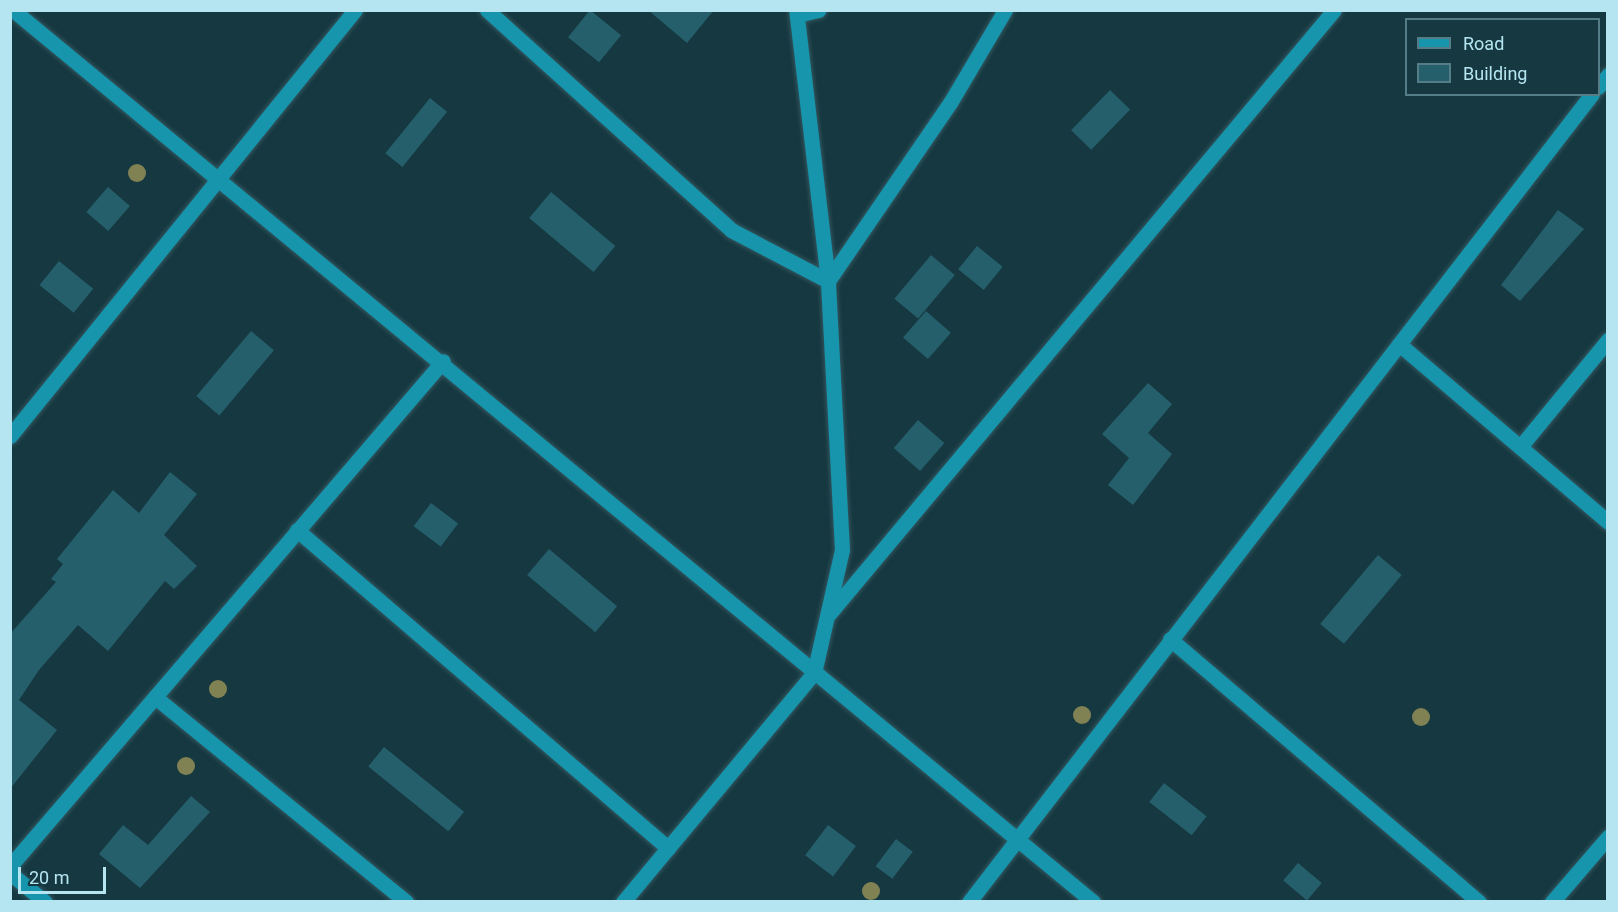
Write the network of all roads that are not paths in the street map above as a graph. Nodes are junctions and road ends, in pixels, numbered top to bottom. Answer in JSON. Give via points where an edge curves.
{"nodes":[{"id":1,"x":13,"y":10,"type":"edge"},
{"id":2,"x":355,"y":10,"type":"edge"},
{"id":3,"x":487,"y":10,"type":"edge"},
{"id":4,"x":818,"y":10,"type":"edge"},
{"id":5,"x":1005,"y":10,"type":"edge"},
{"id":6,"x":1334,"y":10,"type":"edge"},
{"id":7,"x":797,"y":13,"type":"edge"},
{"id":8,"x":1591,"y":96,"type":"edge"},
{"id":9,"x":221,"y":178,"type":"junction"},
{"id":10,"x":828,"y":281,"type":"junction"},
{"id":11,"x":1608,"y":340,"type":"edge"},
{"id":12,"x":1399,"y":344,"type":"junction"},
{"id":13,"x":443,"y":361,"type":"junction"},
{"id":14,"x":10,"y":436,"type":"edge"},
{"id":15,"x":1520,"y":447,"type":"junction"},
{"id":16,"x":1608,"y":522,"type":"edge"},
{"id":17,"x":297,"y":530,"type":"junction"},
{"id":18,"x":827,"y":616,"type":"junction"},
{"id":19,"x":1170,"y":639,"type":"junction"},
{"id":20,"x":814,"y":673,"type":"junction"},
{"id":21,"x":155,"y":697,"type":"junction"},
{"id":22,"x":1608,"y":837,"type":"edge"},
{"id":23,"x":1017,"y":839,"type":"junction"},
{"id":24,"x":668,"y":848,"type":"junction"},
{"id":25,"x":10,"y":866,"type":"edge"},
{"id":26,"x":10,"y":873,"type":"edge"},
{"id":27,"x":45,"y":902,"type":"edge"},
{"id":28,"x":406,"y":902,"type":"edge"},
{"id":29,"x":623,"y":902,"type":"edge"},
{"id":30,"x":969,"y":902,"type":"edge"},
{"id":31,"x":1093,"y":902,"type":"edge"},
{"id":32,"x":1479,"y":902,"type":"edge"},
{"id":33,"x":1552,"y":902,"type":"edge"}],
"edges":[{"from":1,"to":9,"type":"street"},
{"from":2,"to":9,"type":"street"},
{"from":3,"to":10,"type":"street","via":[[731,230]]},
{"from":4,"to":7,"type":"street"},
{"from":5,"to":10,"type":"street","via":[[950,103]]},
{"from":6,"to":18,"type":"street"},
{"from":7,"to":10,"type":"street"},
{"from":8,"to":12,"type":"street"},
{"from":9,"to":13,"type":"street"},
{"from":9,"to":14,"type":"street"},
{"from":10,"to":18,"type":"street","via":[[842,550]]},
{"from":11,"to":15,"type":"street"},
{"from":12,"to":15,"type":"street"},
{"from":12,"to":19,"type":"street"},
{"from":13,"to":17,"type":"street"},
{"from":13,"to":20,"type":"street"},
{"from":15,"to":16,"type":"street"},
{"from":17,"to":21,"type":"street"},
{"from":17,"to":24,"type":"street"},
{"from":18,"to":20,"type":"street"},
{"from":19,"to":23,"type":"street"},
{"from":19,"to":32,"type":"street"},
{"from":20,"to":23,"type":"street"},
{"from":20,"to":24,"type":"street"},
{"from":21,"to":25,"type":"street"},
{"from":21,"to":28,"type":"street"},
{"from":22,"to":33,"type":"street"},
{"from":23,"to":30,"type":"street"},
{"from":23,"to":31,"type":"street"},
{"from":24,"to":29,"type":"street"},
{"from":26,"to":27,"type":"street"}]}
